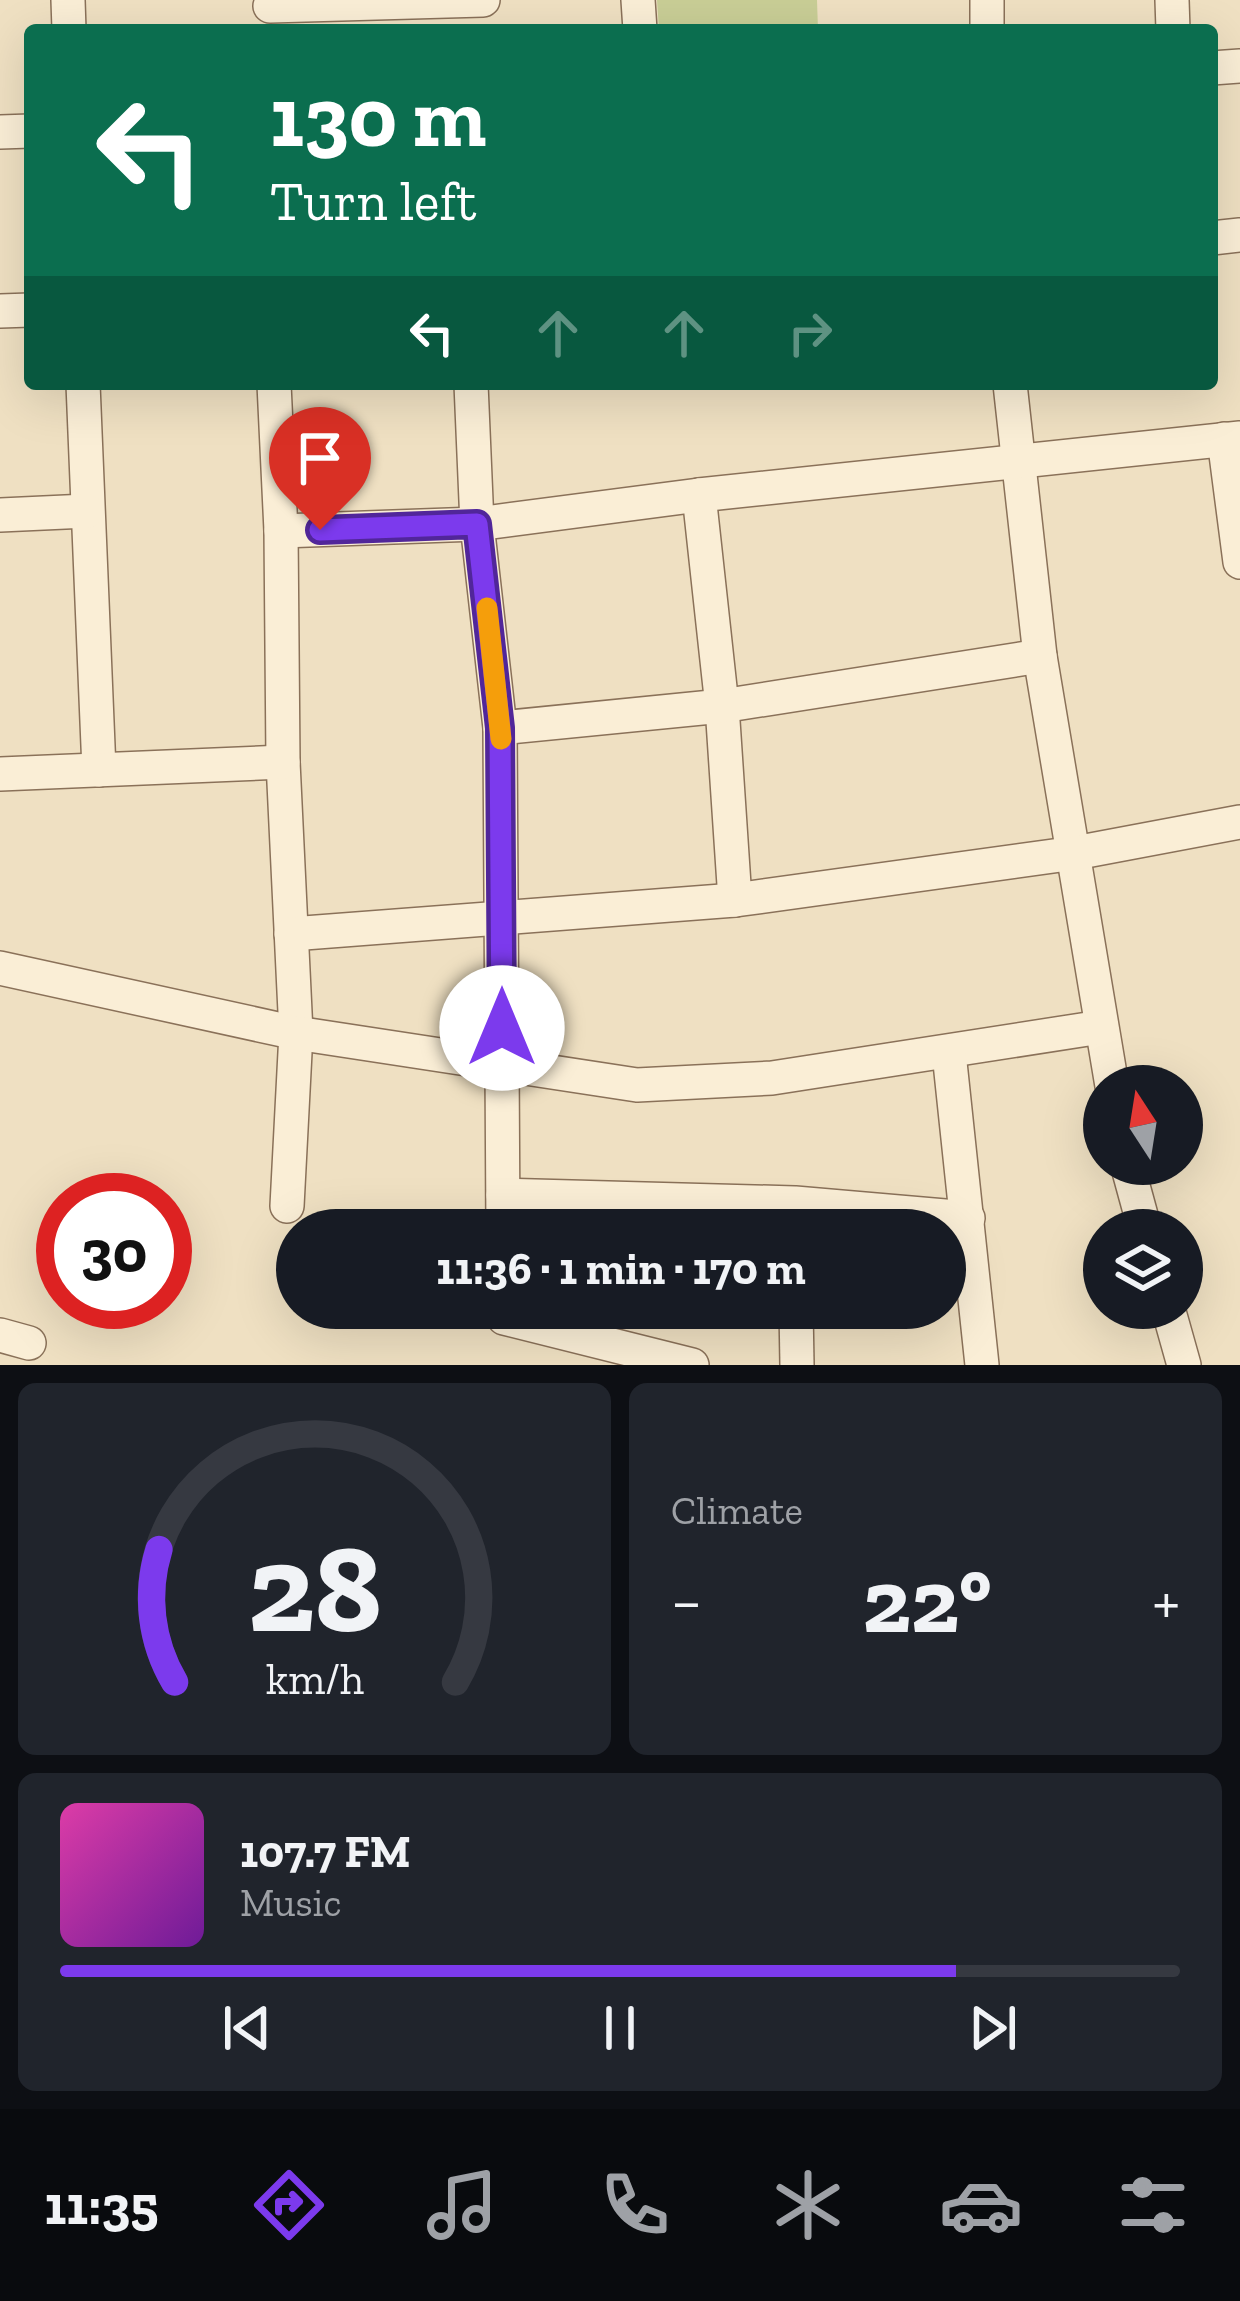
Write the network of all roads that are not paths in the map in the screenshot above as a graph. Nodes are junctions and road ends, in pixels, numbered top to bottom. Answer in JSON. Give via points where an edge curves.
{"nodes":[{"id":1,"x":447,"y":0,"type":"edge"},
{"id":2,"x":483,"y":0,"type":"edge"},
{"id":3,"x":270,"y":12,"type":"edge"},
{"id":4,"x":82,"y":390,"type":"edge"},
{"id":5,"x":274,"y":390,"type":"edge"},
{"id":6,"x":471,"y":390,"type":"edge"},
{"id":7,"x":1011,"y":390,"type":"edge"},
{"id":8,"x":1232,"y":439,"type":"edge"},
{"id":9,"x":1018,"y":463,"type":"junction"},
{"id":10,"x":699,"y":495,"type":"junction"},
{"id":11,"x":87,"y":511,"type":"junction"},
{"id":12,"x":0,"y":515,"type":"edge"},
{"id":13,"x":477,"y":524,"type":"junction"},
{"id":14,"x":281,"y":532,"type":"junction"},
{"id":15,"x":1240,"y":562,"type":"edge"},
{"id":16,"x":1040,"y":656,"type":"junction"},
{"id":17,"x":722,"y":706,"type":"junction"},
{"id":18,"x":500,"y":728,"type":"junction"},
{"id":19,"x":283,"y":762,"type":"junction"},
{"id":20,"x":99,"y":770,"type":"junction"},
{"id":21,"x":0,"y":774,"type":"edge"},
{"id":22,"x":1240,"y":822,"type":"edge"},
{"id":23,"x":1075,"y":853,"type":"junction"},
{"id":24,"x":735,"y":900,"type":"junction"},
{"id":25,"x":503,"y":917,"type":"junction"},
{"id":26,"x":291,"y":934,"type":"junction"},
{"id":27,"x":0,"y":968,"type":"edge"},
{"id":28,"x":1101,"y":1027,"type":"junction"},
{"id":29,"x":296,"y":1033,"type":"junction"},
{"id":30,"x":949,"y":1053,"type":"junction"},
{"id":31,"x":502,"y":1065,"type":"junction"},
{"id":32,"x":1108,"y":1065,"type":"edge"},
{"id":33,"x":503,"y":1195,"type":"junction"},
{"id":34,"x":287,"y":1205,"type":"dead end"},
{"id":35,"x":503,"y":1209,"type":"edge"},
{"id":36,"x":689,"y":1209,"type":"edge"},
{"id":37,"x":968,"y":1218,"type":"joint"},
{"id":38,"x":548,"y":1329,"type":"edge"},
{"id":39,"x":796,"y":1329,"type":"edge"},
{"id":40,"x":1174,"y":1329,"type":"edge"},
{"id":41,"x":692,"y":1365,"type":"edge"},
{"id":42,"x":797,"y":1365,"type":"edge"},
{"id":43,"x":982,"y":1365,"type":"edge"},
{"id":44,"x":1184,"y":1365,"type":"edge"}],
"edges":[{"from":1,"to":2,"type":"street"},
{"from":1,"to":3,"type":"street"},
{"from":4,"to":11,"type":"street"},
{"from":5,"to":14,"type":"street"},
{"from":6,"to":13,"type":"street"},
{"from":7,"to":9,"type":"street"},
{"from":8,"to":9,"type":"street"},
{"from":8,"to":15,"type":"street"},
{"from":9,"to":10,"type":"street"},
{"from":9,"to":16,"type":"street"},
{"from":10,"to":13,"type":"street"},
{"from":10,"to":17,"type":"street"},
{"from":11,"to":12,"type":"street"},
{"from":11,"to":20,"type":"street"},
{"from":13,"to":14,"type":"street"},
{"from":13,"to":18,"type":"street"},
{"from":14,"to":19,"type":"street"},
{"from":16,"to":17,"type":"street"},
{"from":16,"to":23,"type":"street"},
{"from":17,"to":18,"type":"street"},
{"from":17,"to":24,"type":"street"},
{"from":18,"to":25,"type":"street"},
{"from":19,"to":20,"type":"street"},
{"from":19,"to":26,"type":"street"},
{"from":20,"to":21,"type":"street"},
{"from":22,"to":23,"type":"street"},
{"from":23,"to":24,"type":"street"},
{"from":23,"to":28,"type":"street"},
{"from":24,"to":25,"type":"street"},
{"from":25,"to":26,"type":"street"},
{"from":25,"to":31,"type":"street"},
{"from":26,"to":29,"type":"street"},
{"from":27,"to":29,"type":"street"},
{"from":28,"to":30,"type":"street"},
{"from":28,"to":32,"type":"street"},
{"from":29,"to":31,"type":"street"},
{"from":29,"to":34,"type":"street"},
{"from":30,"to":31,"type":"street","via":[[772,1078],[638,1085]]},
{"from":30,"to":37,"type":"street"},
{"from":31,"to":33,"type":"street"},
{"from":33,"to":35,"type":"street"},
{"from":33,"to":36,"type":"street"},
{"from":37,"to":43,"type":"street"},
{"from":38,"to":41,"type":"street"},
{"from":39,"to":42,"type":"street"},
{"from":40,"to":44,"type":"street"}]}
